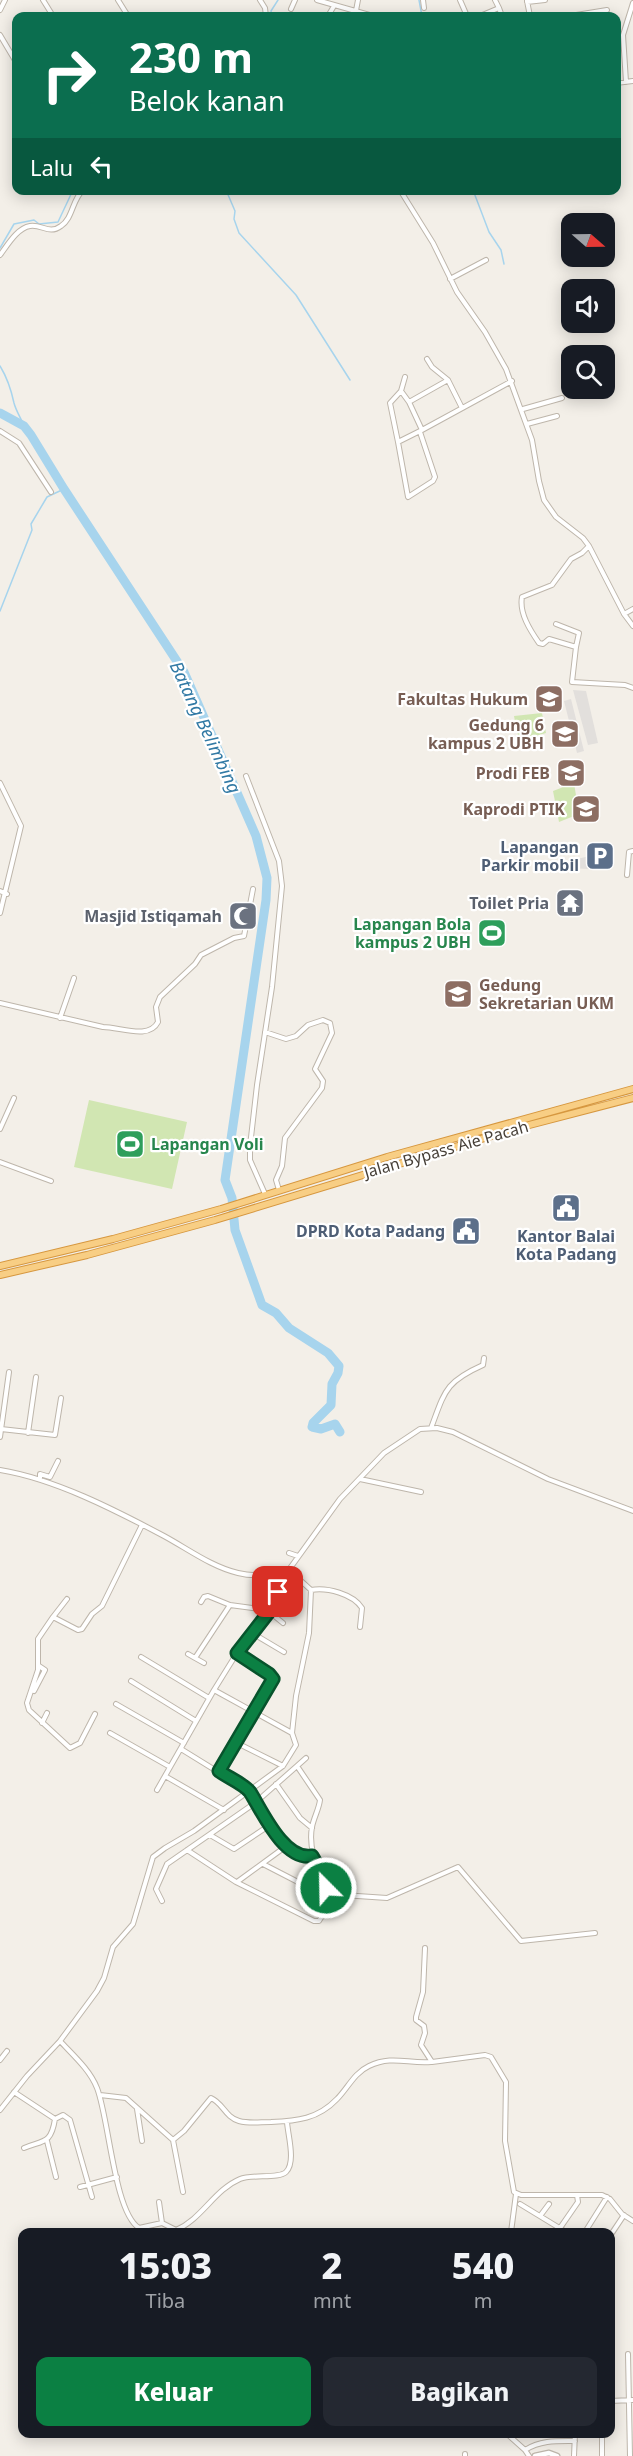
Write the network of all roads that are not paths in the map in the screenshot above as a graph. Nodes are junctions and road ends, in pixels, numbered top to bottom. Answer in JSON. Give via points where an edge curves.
{"nodes":[{"id":1,"x":5,"y":0,"type":"edge"},
{"id":2,"x":295,"y":0,"type":"edge"},
{"id":3,"x":316,"y":0,"type":"edge"},
{"id":4,"x":423,"y":0,"type":"edge"},
{"id":5,"x":495,"y":0,"type":"edge"},
{"id":6,"x":545,"y":0,"type":"edge"},
{"id":7,"x":527,"y":1,"type":"edge"},
{"id":8,"x":633,"y":3,"type":"edge"},
{"id":9,"x":334,"y":6,"type":"junction"},
{"id":10,"x":424,"y":8,"type":"dead end"},
{"id":11,"x":499,"y":8,"type":"junction"},
{"id":12,"x":291,"y":9,"type":"dead end"},
{"id":13,"x":0,"y":10,"type":"edge"},
{"id":14,"x":607,"y":10,"type":"dead end"},
{"id":15,"x":330,"y":12,"type":"edge"},
{"id":16,"x":350,"y":12,"type":"edge"},
{"id":17,"x":490,"y":12,"type":"edge"},
{"id":18,"x":500,"y":12,"type":"edge"},
{"id":19,"x":595,"y":12,"type":"edge"},
{"id":20,"x":0,"y":35,"type":"edge"},
{"id":21,"x":12,"y":55,"type":"edge"},
{"id":22,"x":633,"y":81,"type":"edge"},
{"id":23,"x":621,"y":82,"type":"edge"},
{"id":24,"x":626,"y":82,"type":"junction"},
{"id":25,"x":79,"y":195,"type":"edge"},
{"id":26,"x":403,"y":195,"type":"edge"},
{"id":27,"x":0,"y":255,"type":"edge"},
{"id":28,"x":486,"y":260,"type":"dead end"},
{"id":29,"x":450,"y":279,"type":"junction"},
{"id":30,"x":427,"y":359,"type":"dead end"},
{"id":31,"x":405,"y":377,"type":"dead end"},
{"id":32,"x":448,"y":380,"type":"junction"},
{"id":33,"x":512,"y":381,"type":"junction"},
{"id":34,"x":401,"y":391,"type":"junction"},
{"id":35,"x":562,"y":399,"type":"dead end"},
{"id":36,"x":408,"y":402,"type":"junction"},
{"id":37,"x":462,"y":409,"type":"junction"},
{"id":38,"x":523,"y":409,"type":"junction"},
{"id":39,"x":557,"y":416,"type":"dead end"},
{"id":40,"x":527,"y":424,"type":"junction"},
{"id":41,"x":0,"y":431,"type":"edge"},
{"id":42,"x":421,"y":431,"type":"junction"},
{"id":43,"x":398,"y":442,"type":"junction"},
{"id":44,"x":51,"y":492,"type":"dead end"},
{"id":45,"x":589,"y":546,"type":"junction"},
{"id":46,"x":633,"y":609,"type":"edge"},
{"id":47,"x":624,"y":614,"type":"junction"},
{"id":48,"x":556,"y":624,"type":"dead end"},
{"id":49,"x":633,"y":626,"type":"edge"},
{"id":50,"x":576,"y":647,"type":"junction"},
{"id":51,"x":633,"y":688,"type":"edge"},
{"id":52,"x":246,"y":776,"type":"dead end"},
{"id":53,"x":0,"y":783,"type":"edge"},
{"id":54,"x":633,"y":851,"type":"edge"},
{"id":55,"x":627,"y":874,"type":"dead end"},
{"id":56,"x":253,"y":889,"type":"dead end"},
{"id":57,"x":0,"y":891,"type":"edge"},
{"id":58,"x":7,"y":894,"type":"junction"},
{"id":59,"x":0,"y":914,"type":"edge"},
{"id":60,"x":74,"y":978,"type":"dead end"},
{"id":61,"x":0,"y":1004,"type":"edge"},
{"id":62,"x":60,"y":1018,"type":"junction"},
{"id":63,"x":265,"y":1032,"type":"junction"},
{"id":64,"x":633,"y":1089,"type":"edge"},
{"id":65,"x":14,"y":1098,"type":"dead end"},
{"id":66,"x":633,"y":1098,"type":"edge"},
{"id":67,"x":0,"y":1129,"type":"edge"},
{"id":68,"x":0,"y":1162,"type":"edge"},
{"id":69,"x":51,"y":1182,"type":"dead end"},
{"id":70,"x":279,"y":1190,"type":"junction"},
{"id":71,"x":262,"y":1195,"type":"junction"},
{"id":72,"x":0,"y":1266,"type":"edge"},
{"id":73,"x":0,"y":1275,"type":"edge"},
{"id":74,"x":484,"y":1358,"type":"dead end"},
{"id":75,"x":9,"y":1372,"type":"dead end"},
{"id":76,"x":36,"y":1377,"type":"dead end"},
{"id":77,"x":8,"y":1390,"type":"junction"},
{"id":78,"x":0,"y":1392,"type":"edge"},
{"id":79,"x":61,"y":1398,"type":"dead end"},
{"id":80,"x":431,"y":1428,"type":"junction"},
{"id":81,"x":1,"y":1429,"type":"edge"},
{"id":82,"x":28,"y":1433,"type":"junction"},
{"id":83,"x":0,"y":1437,"type":"edge"},
{"id":84,"x":58,"y":1461,"type":"dead end"},
{"id":85,"x":0,"y":1470,"type":"edge"},
{"id":86,"x":40,"y":1479,"type":"junction"},
{"id":87,"x":360,"y":1479,"type":"junction"},
{"id":88,"x":421,"y":1492,"type":"dead end"},
{"id":89,"x":633,"y":1511,"type":"edge"},
{"id":90,"x":142,"y":1525,"type":"junction"},
{"id":91,"x":289,"y":1553,"type":"dead end"},
{"id":92,"x":298,"y":1556,"type":"junction"},
{"id":93,"x":288,"y":1571,"type":"junction"},
{"id":94,"x":311,"y":1590,"type":"junction"},
{"id":95,"x":67,"y":1599,"type":"dead end"},
{"id":96,"x":201,"y":1602,"type":"dead end"},
{"id":97,"x":230,"y":1605,"type":"junction"},
{"id":98,"x":269,"y":1612,"type":"junction"},
{"id":99,"x":53,"y":1617,"type":"junction"},
{"id":100,"x":283,"y":1623,"type":"dead end"},
{"id":101,"x":360,"y":1627,"type":"dead end"},
{"id":102,"x":252,"y":1633,"type":"junction"},
{"id":103,"x":284,"y":1652,"type":"dead end"},
{"id":104,"x":237,"y":1653,"type":"junction"},
{"id":105,"x":188,"y":1654,"type":"dead end"},
{"id":106,"x":141,"y":1657,"type":"dead end"},
{"id":107,"x":195,"y":1658,"type":"junction"},
{"id":108,"x":204,"y":1664,"type":"dead end"},
{"id":109,"x":39,"y":1666,"type":"junction"},
{"id":110,"x":131,"y":1681,"type":"dead end"},
{"id":111,"x":214,"y":1690,"type":"junction"},
{"id":112,"x":34,"y":1691,"type":"dead end"},
{"id":113,"x":209,"y":1698,"type":"junction"},
{"id":114,"x":116,"y":1704,"type":"dead end"},
{"id":115,"x":253,"y":1711,"type":"junction"},
{"id":116,"x":46,"y":1713,"type":"dead end"},
{"id":117,"x":95,"y":1714,"type":"dead end"},
{"id":118,"x":196,"y":1721,"type":"junction"},
{"id":119,"x":42,"y":1722,"type":"junction"},
{"id":120,"x":110,"y":1733,"type":"dead end"},
{"id":121,"x":292,"y":1733,"type":"junction"},
{"id":122,"x":235,"y":1742,"type":"junction"},
{"id":123,"x":183,"y":1743,"type":"junction"},
{"id":124,"x":181,"y":1749,"type":"junction"},
{"id":125,"x":306,"y":1758,"type":"dead end"},
{"id":126,"x":283,"y":1766,"type":"junction"},
{"id":127,"x":297,"y":1766,"type":"junction"},
{"id":128,"x":170,"y":1767,"type":"junction"},
{"id":129,"x":219,"y":1771,"type":"junction"},
{"id":130,"x":165,"y":1776,"type":"junction"},
{"id":131,"x":276,"y":1784,"type":"junction"},
{"id":132,"x":157,"y":1790,"type":"dead end"},
{"id":133,"x":252,"y":1798,"type":"junction"},
{"id":134,"x":224,"y":1810,"type":"junction"},
{"id":135,"x":270,"y":1824,"type":"junction"},
{"id":136,"x":312,"y":1828,"type":"junction"},
{"id":137,"x":210,"y":1834,"type":"junction"},
{"id":138,"x":285,"y":1847,"type":"junction"},
{"id":139,"x":188,"y":1850,"type":"junction"},
{"id":140,"x":312,"y":1856,"type":"junction"},
{"id":141,"x":263,"y":1864,"type":"junction"},
{"id":142,"x":236,"y":1882,"type":"junction"},
{"id":143,"x":329,"y":1896,"type":"junction"},
{"id":144,"x":162,"y":1902,"type":"dead end"},
{"id":145,"x":595,"y":1934,"type":"dead end"},
{"id":146,"x":425,"y":1948,"type":"dead end"},
{"id":147,"x":60,"y":2042,"type":"junction"},
{"id":148,"x":7,"y":2051,"type":"dead end"},
{"id":149,"x":0,"y":2060,"type":"edge"},
{"id":150,"x":432,"y":2062,"type":"junction"},
{"id":151,"x":14,"y":2092,"type":"junction"},
{"id":152,"x":99,"y":2094,"type":"junction"},
{"id":153,"x":137,"y":2108,"type":"junction"},
{"id":154,"x":0,"y":2110,"type":"edge"},
{"id":155,"x":55,"y":2119,"type":"junction"},
{"id":156,"x":287,"y":2122,"type":"junction"},
{"id":157,"x":173,"y":2140,"type":"junction"},
{"id":158,"x":47,"y":2141,"type":"junction"},
{"id":159,"x":142,"y":2141,"type":"dead end"},
{"id":160,"x":24,"y":2148,"type":"dead end"},
{"id":161,"x":56,"y":2177,"type":"dead end"},
{"id":162,"x":117,"y":2177,"type":"junction"},
{"id":163,"x":88,"y":2184,"type":"junction"},
{"id":164,"x":80,"y":2187,"type":"dead end"},
{"id":165,"x":183,"y":2192,"type":"dead end"},
{"id":166,"x":516,"y":2194,"type":"junction"},
{"id":167,"x":577,"y":2195,"type":"junction"},
{"id":168,"x":92,"y":2197,"type":"dead end"},
{"id":169,"x":608,"y":2197,"type":"junction"},
{"id":170,"x":159,"y":2202,"type":"dead end"},
{"id":171,"x":520,"y":2204,"type":"dead end"},
{"id":172,"x":549,"y":2204,"type":"dead end"},
{"id":173,"x":624,"y":2215,"type":"junction"},
{"id":174,"x":540,"y":2216,"type":"junction"},
{"id":175,"x":633,"y":2221,"type":"edge"},
{"id":176,"x":162,"y":2223,"type":"junction"},
{"id":177,"x":172,"y":2228,"type":"edge"},
{"id":178,"x":180,"y":2228,"type":"edge"},
{"id":179,"x":512,"y":2228,"type":"edge"},
{"id":180,"x":558,"y":2228,"type":"edge"},
{"id":181,"x":561,"y":2228,"type":"edge"},
{"id":182,"x":588,"y":2228,"type":"edge"},
{"id":183,"x":615,"y":2228,"type":"edge"},
{"id":184,"x":628,"y":2354,"type":"dead end"},
{"id":185,"x":615,"y":2401,"type":"edge"},
{"id":186,"x":631,"y":2401,"type":"edge"},
{"id":187,"x":631,"y":2424,"type":"edge"},
{"id":188,"x":512,"y":2438,"type":"edge"},
{"id":189,"x":602,"y":2438,"type":"edge"},
{"id":190,"x":575,"y":2441,"type":"joint"},
{"id":191,"x":631,"y":2448,"type":"edge"},
{"id":192,"x":525,"y":2450,"type":"junction"},
{"id":193,"x":529,"y":2456,"type":"edge"},
{"id":194,"x":535,"y":2456,"type":"edge"},
{"id":195,"x":557,"y":2456,"type":"edge"},
{"id":196,"x":574,"y":2456,"type":"edge"},
{"id":197,"x":602,"y":2456,"type":"edge"},
{"id":198,"x":630,"y":2456,"type":"edge"}],
"edges":[{"from":1,"to":13,"type":"street"},
{"from":2,"to":12,"type":"street"},
{"from":3,"to":9,"type":"street"},
{"from":4,"to":10,"type":"street"},
{"from":5,"to":11,"type":"street"},
{"from":6,"to":7,"type":"street"},
{"from":8,"to":24,"type":"street","via":[[623,35]]},
{"from":9,"to":15,"type":"street"},
{"from":9,"to":16,"type":"street"},
{"from":11,"to":17,"type":"street"},
{"from":11,"to":18,"type":"street"},
{"from":14,"to":19,"type":"street"},
{"from":20,"to":21,"type":"street"},
{"from":22,"to":24,"type":"street"},
{"from":23,"to":24,"type":"street"},
{"from":25,"to":27,"type":"street","via":[[61,227],[49,231],[31,226],[23,229]]},
{"from":26,"to":29,"type":"street"},
{"from":28,"to":29,"type":"street"},
{"from":29,"to":33,"type":"street"},
{"from":30,"to":32,"type":"street"},
{"from":31,"to":34,"type":"street"},
{"from":32,"to":36,"type":"street"},
{"from":32,"to":37,"type":"street"},
{"from":33,"to":37,"type":"street"},
{"from":33,"to":38,"type":"street"},
{"from":34,"to":36,"type":"street"},
{"from":34,"to":43,"type":"street","via":[[390,403]]},
{"from":35,"to":38,"type":"street"},
{"from":36,"to":42,"type":"street"},
{"from":37,"to":42,"type":"street"},
{"from":38,"to":40,"type":"street"},
{"from":39,"to":40,"type":"street"},
{"from":40,"to":45,"type":"street","via":[[544,500],[556,517]]},
{"from":41,"to":44,"type":"street","via":[[19,442]]},
{"from":42,"to":43,"type":"street"},
{"from":42,"to":43,"type":"street","via":[[435,477],[409,497]]},
{"from":45,"to":47,"type":"street"},
{"from":45,"to":50,"type":"street","via":[[571,559],[552,585],[521,599],[527,624],[539,643],[549,639]]},
{"from":46,"to":47,"type":"street"},
{"from":47,"to":49,"type":"street"},
{"from":48,"to":50,"type":"street","via":[[579,633]]},
{"from":50,"to":51,"type":"street","via":[[572,682]]},
{"from":52,"to":63,"type":"street","via":[[279,861],[282,886]]},
{"from":53,"to":58,"type":"street","via":[[21,826]]},
{"from":54,"to":55,"type":"street","via":[[627,855]]},
{"from":56,"to":62,"type":"street","via":[[244,936],[201,956],[163,993],[157,1003],[158,1022],[153,1029],[138,1032]]},
{"from":57,"to":58,"type":"street"},
{"from":58,"to":59,"type":"street"},
{"from":60,"to":62,"type":"street"},
{"from":61,"to":62,"type":"street"},
{"from":63,"to":70,"type":"street","via":[[286,1039],[323,1020],[332,1027],[315,1069],[323,1081],[322,1088],[283,1142],[282,1166],[276,1180]]},
{"from":63,"to":71,"type":"street","via":[[250,1146],[250,1160]]},
{"from":64,"to":70,"type":"highway"},
{"from":65,"to":67,"type":"street"},
{"from":66,"to":73,"type":"highway","name":"Jalan Bypass Aie Pacah","via":[[514,1129],[215,1220]]},
{"from":68,"to":69,"type":"street"},
{"from":70,"to":71,"type":"highway"},
{"from":71,"to":72,"type":"highway","via":[[113,1239]]},
{"from":74,"to":80,"type":"street","via":[[483,1365],[454,1381]]},
{"from":75,"to":77,"type":"street"},
{"from":76,"to":82,"type":"street"},
{"from":77,"to":78,"type":"street"},
{"from":77,"to":81,"type":"street"},
{"from":79,"to":82,"type":"street","via":[[57,1434]]},
{"from":80,"to":87,"type":"street","via":[[420,1429],[395,1444]]},
{"from":80,"to":89,"type":"street","via":[[453,1432],[548,1479]]},
{"from":81,"to":82,"type":"street"},
{"from":81,"to":83,"type":"street"},
{"from":84,"to":86,"type":"street","via":[[50,1477],[40,1474]]},
{"from":85,"to":86,"type":"street"},
{"from":86,"to":90,"type":"street"},
{"from":87,"to":88,"type":"street"},
{"from":87,"to":92,"type":"street","via":[[340,1499]]},
{"from":90,"to":93,"type":"street","via":[[236,1573]]},
{"from":90,"to":99,"type":"street","via":[[102,1606],[82,1629]]},
{"from":91,"to":92,"type":"street"},
{"from":92,"to":93,"type":"street"},
{"from":93,"to":94,"type":"street"},
{"from":93,"to":98,"type":"street"},
{"from":94,"to":101,"type":"street","via":[[334,1592],[357,1601],[362,1608]]},
{"from":94,"to":121,"type":"street","via":[[309,1633]]},
{"from":95,"to":99,"type":"street"},
{"from":96,"to":97,"type":"street","via":[[208,1596]]},
{"from":97,"to":98,"type":"street"},
{"from":97,"to":107,"type":"street"},
{"from":98,"to":100,"type":"street"},
{"from":98,"to":102,"type":"street"},
{"from":99,"to":109,"type":"street","via":[[38,1639]]},
{"from":102,"to":103,"type":"street"},
{"from":102,"to":104,"type":"street"},
{"from":104,"to":111,"type":"street"},
{"from":104,"to":115,"type":"street","via":[[273,1677]]},
{"from":105,"to":107,"type":"street"},
{"from":106,"to":113,"type":"street"},
{"from":107,"to":108,"type":"street"},
{"from":109,"to":112,"type":"street","via":[[45,1670]]},
{"from":109,"to":119,"type":"street","via":[[27,1703]]},
{"from":110,"to":118,"type":"street"},
{"from":111,"to":113,"type":"street"},
{"from":111,"to":115,"type":"street"},
{"from":113,"to":118,"type":"street"},
{"from":114,"to":123,"type":"street"},
{"from":115,"to":121,"type":"street"},
{"from":115,"to":122,"type":"street"},
{"from":116,"to":119,"type":"street"},
{"from":117,"to":119,"type":"street","via":[[80,1743],[73,1748]]},
{"from":118,"to":123,"type":"street"},
{"from":120,"to":128,"type":"street"},
{"from":121,"to":126,"type":"street","via":[[296,1745]]},
{"from":122,"to":126,"type":"street"},
{"from":122,"to":129,"type":"street"},
{"from":123,"to":124,"type":"street"},
{"from":124,"to":128,"type":"street"},
{"from":124,"to":129,"type":"street"},
{"from":125,"to":127,"type":"street"},
{"from":126,"to":133,"type":"street"},
{"from":127,"to":131,"type":"street"},
{"from":127,"to":136,"type":"street","via":[[320,1800]]},
{"from":128,"to":130,"type":"street"},
{"from":129,"to":133,"type":"street"},
{"from":130,"to":132,"type":"street"},
{"from":130,"to":134,"type":"street"},
{"from":131,"to":133,"type":"street"},
{"from":131,"to":136,"type":"street"},
{"from":133,"to":134,"type":"street"},
{"from":133,"to":135,"type":"street"},
{"from":133,"to":137,"type":"street"},
{"from":134,"to":147,"type":"street","via":[[153,1857],[133,1924],[113,1947],[97,1991]]},
{"from":135,"to":137,"type":"street","via":[[234,1849]]},
{"from":135,"to":138,"type":"street"},
{"from":136,"to":140,"type":"street"},
{"from":137,"to":139,"type":"street"},
{"from":138,"to":140,"type":"street"},
{"from":138,"to":141,"type":"street"},
{"from":139,"to":142,"type":"street"},
{"from":139,"to":144,"type":"street","via":[[166,1864],[156,1889]]},
{"from":140,"to":143,"type":"street"},
{"from":141,"to":142,"type":"street"},
{"from":141,"to":143,"type":"street"},
{"from":142,"to":143,"type":"street","via":[[314,1921],[321,1918],[331,1902]]},
{"from":143,"to":145,"type":"street","via":[[387,1898],[458,1867],[521,1941]]},
{"from":146,"to":150,"type":"street","via":[[423,1992],[416,2020],[424,2026],[421,2045]]},
{"from":147,"to":151,"type":"street"},
{"from":147,"to":152,"type":"street","via":[[87,2071]]},
{"from":148,"to":149,"type":"street"},
{"from":150,"to":156,"type":"street","via":[[396,2059],[370,2065],[327,2109],[313,2117]]},
{"from":150,"to":166,"type":"street","via":[[485,2055],[501,2071],[506,2082],[507,2158]]},
{"from":151,"to":154,"type":"street"},
{"from":151,"to":155,"type":"street"},
{"from":152,"to":153,"type":"street","via":[[123,2096]]},
{"from":152,"to":162,"type":"street"},
{"from":153,"to":157,"type":"street"},
{"from":153,"to":159,"type":"street"},
{"from":155,"to":158,"type":"street"},
{"from":155,"to":163,"type":"street","via":[[63,2115],[72,2123]]},
{"from":156,"to":157,"type":"street","via":[[237,2121],[212,2098]]},
{"from":156,"to":178,"type":"street","via":[[291,2160],[286,2172],[252,2175],[234,2182]]},
{"from":157,"to":165,"type":"street"},
{"from":158,"to":160,"type":"street"},
{"from":158,"to":161,"type":"street"},
{"from":162,"to":163,"type":"street"},
{"from":162,"to":176,"type":"street","via":[[129,2218],[136,2227]]},
{"from":163,"to":164,"type":"street"},
{"from":163,"to":168,"type":"street"},
{"from":166,"to":167,"type":"street"},
{"from":166,"to":179,"type":"street"},
{"from":167,"to":169,"type":"street"},
{"from":167,"to":181,"type":"street","via":[[578,2202]]},
{"from":169,"to":173,"type":"street"},
{"from":169,"to":182,"type":"street"},
{"from":170,"to":176,"type":"street"},
{"from":171,"to":174,"type":"street"},
{"from":172,"to":174,"type":"street"},
{"from":173,"to":175,"type":"street"},
{"from":173,"to":183,"type":"street"},
{"from":174,"to":180,"type":"street"},
{"from":176,"to":177,"type":"street"},
{"from":184,"to":186,"type":"street"},
{"from":185,"to":186,"type":"street"},
{"from":186,"to":187,"type":"street"},
{"from":187,"to":191,"type":"street"},
{"from":188,"to":192,"type":"street"},
{"from":189,"to":197,"type":"street"},
{"from":190,"to":192,"type":"street","via":[[537,2443]]},
{"from":190,"to":196,"type":"street"},
{"from":191,"to":198,"type":"street"},
{"from":192,"to":193,"type":"street"},
{"from":194,"to":195,"type":"street","via":[[549,2452]]}]}
